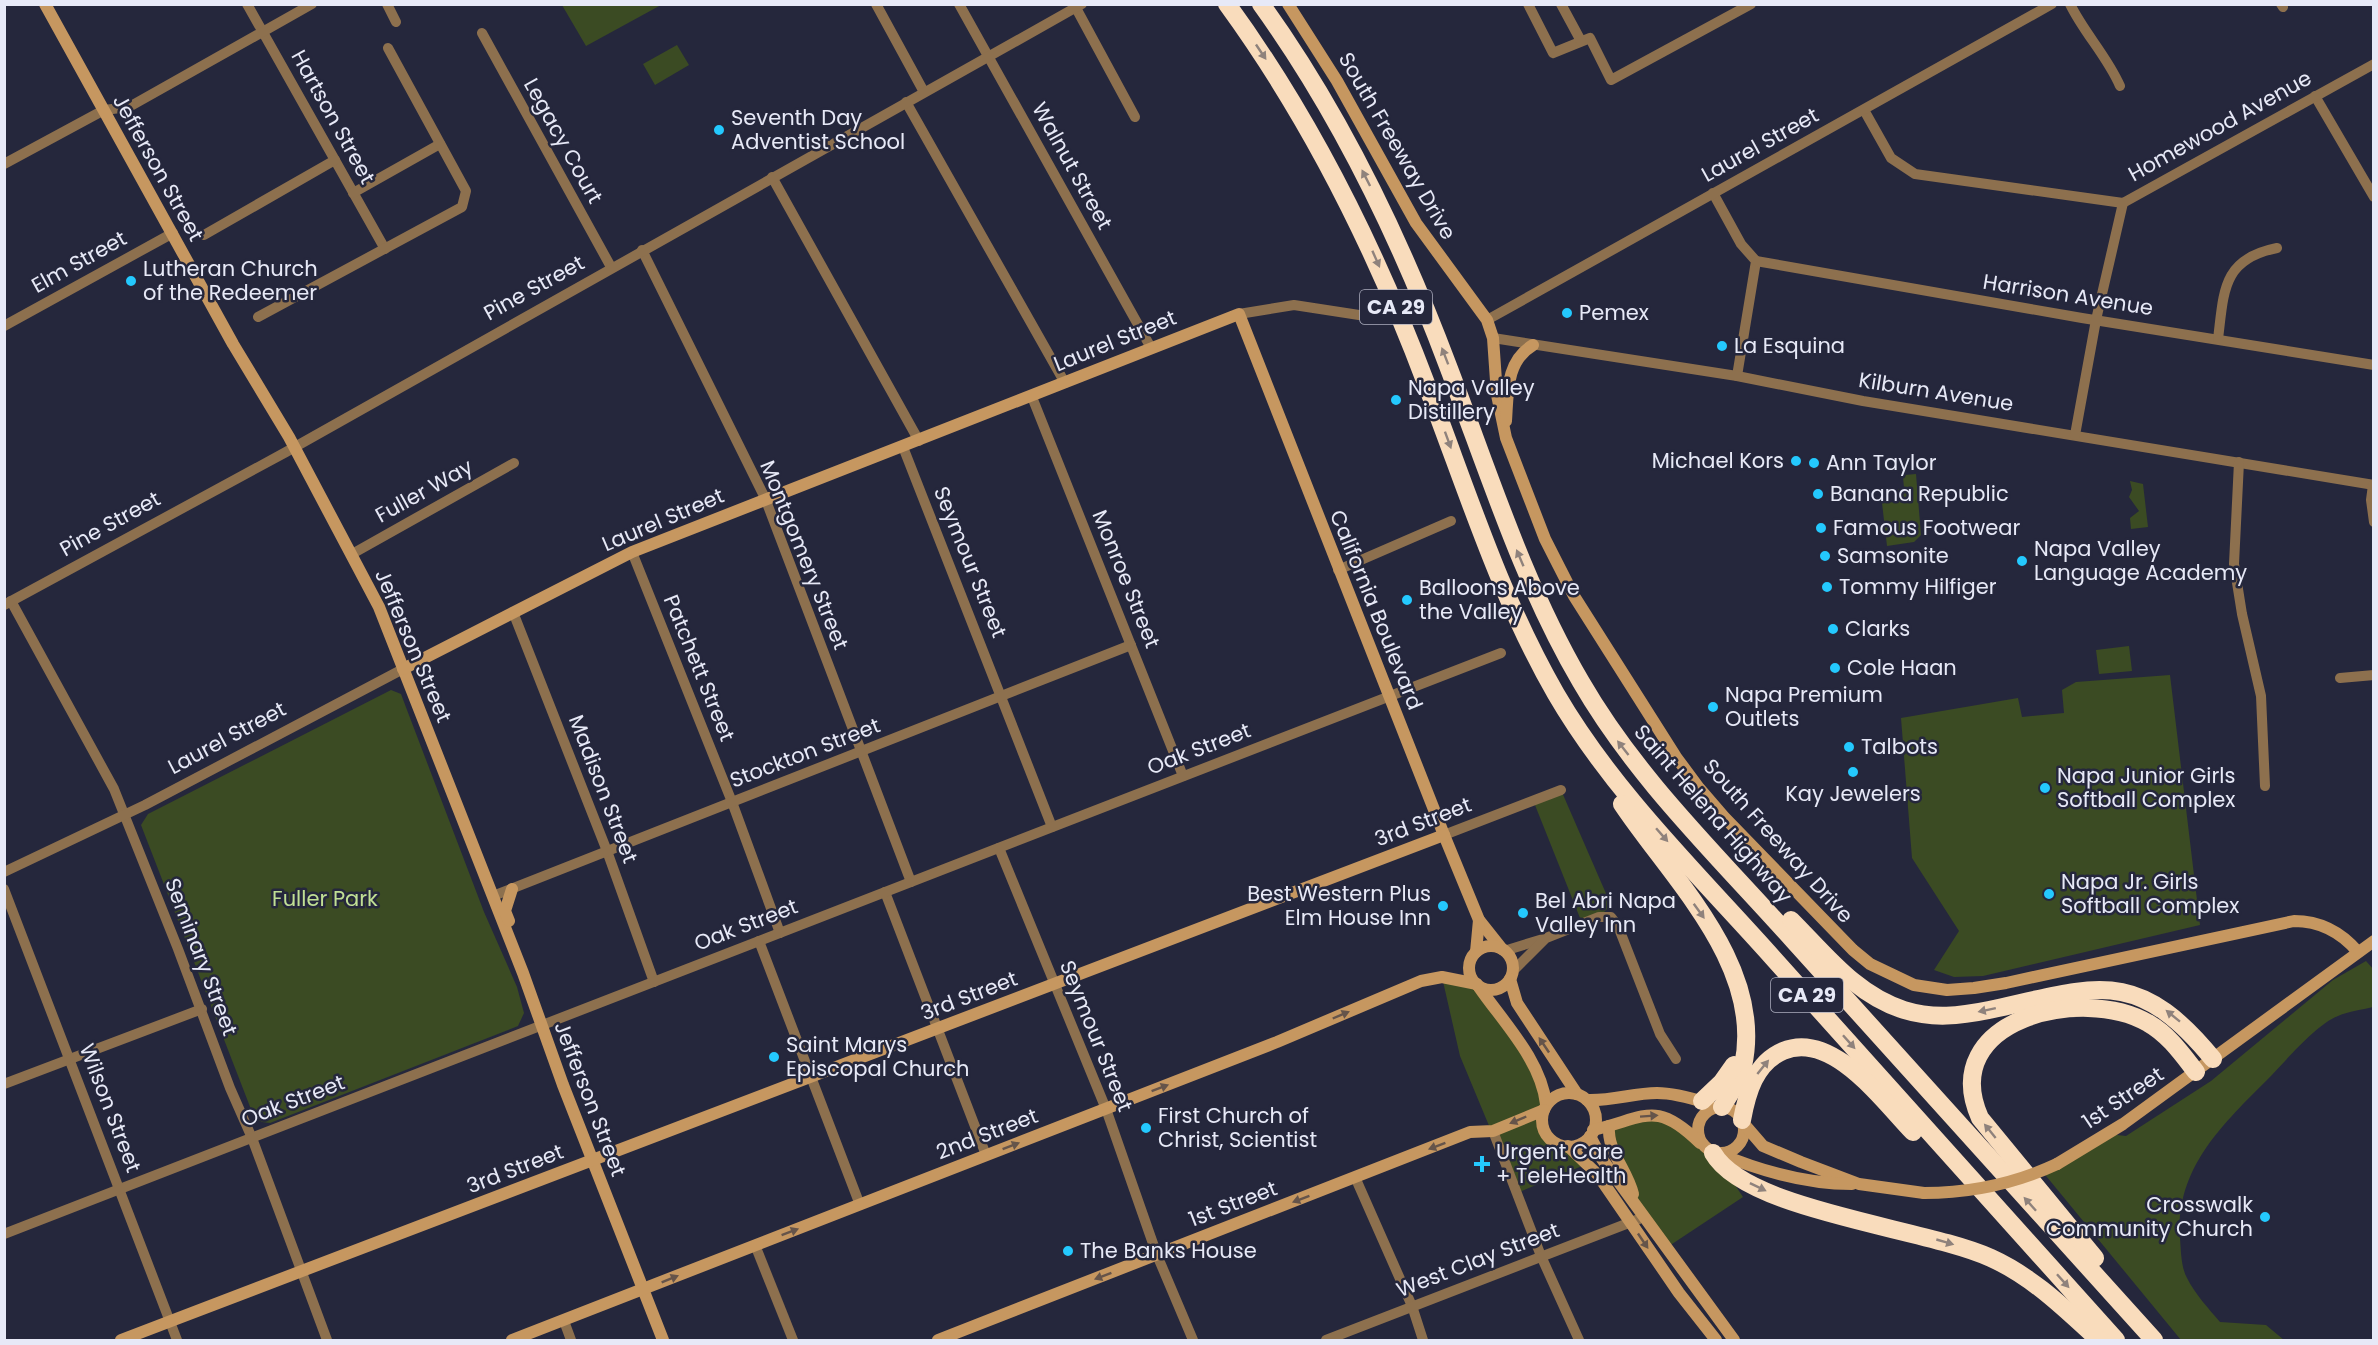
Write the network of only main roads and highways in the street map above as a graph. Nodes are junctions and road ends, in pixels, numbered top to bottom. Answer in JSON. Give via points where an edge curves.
{"nodes":[{"id":1,"x":1227,"y":4,"type":"edge"},
{"id":2,"x":1261,"y":4,"type":"edge"},
{"id":3,"x":1522,"y":631,"type":"junction"},
{"id":4,"x":1660,"y":793,"type":"junction"},
{"id":5,"x":2213,"y":1059,"type":"road end"},
{"id":6,"x":2196,"y":1072,"type":"road end"},
{"id":7,"x":1714,"y":1105,"type":"road end"},
{"id":8,"x":1743,"y":1122,"type":"road end"},
{"id":9,"x":1711,"y":1150,"type":"road end"},
{"id":10,"x":2038,"y":1254,"type":"junction"},
{"id":11,"x":2099,"y":1341,"type":"edge"},
{"id":12,"x":2116,"y":1341,"type":"edge"},
{"id":13,"x":2156,"y":1341,"type":"edge"}],
"edges":[{"from":1,"to":3,"type":"highway","number":"CA 29","one_way":true,"via":[[1305,122],[1372,250]]},
{"from":4,"to":2,"type":"highway","name":"Saint Helena Highway","number":"CA 29","one_way":true,"via":[[1620,744],[1547,620],[1398,243],[1337,123]]},
{"from":3,"to":7,"type":"highway","one_way":true,"via":[[1563,718],[1721,943],[1740,996],[1744,1048],[1722,1082]]},
{"from":3,"to":10,"type":"highway","number":"CA 29","one_way":true,"via":[[1558,696],[1641,810]]},
{"from":5,"to":4,"type":"highway","one_way":true,"via":[[2165,1009],[2131,993],[2073,992],[1944,1017],[1917,1014],[1880,1001],[1845,975]]},
{"from":13,"to":4,"type":"highway","name":"Saint Helena Highway","number":"CA 29","one_way":true},
{"from":13,"to":6,"type":"highway","one_way":true,"via":[[2050,1202],[1985,1126],[1973,1100],[1973,1076],[1982,1052],[2008,1025],[2038,1014],[2088,1008],[2108,1008],[2148,1023],[2164,1035]]},
{"from":8,"to":10,"type":"highway","one_way":true,"via":[[1751,1085],[1767,1061],[1793,1048],[1823,1051],[1851,1068]]},
{"from":9,"to":11,"type":"highway","one_way":true,"via":[[1723,1167],[1741,1179],[1793,1201],[1945,1241],[1990,1257],[2028,1278]]},
{"from":10,"to":12,"type":"highway","number":"CA 29","one_way":true}]}
